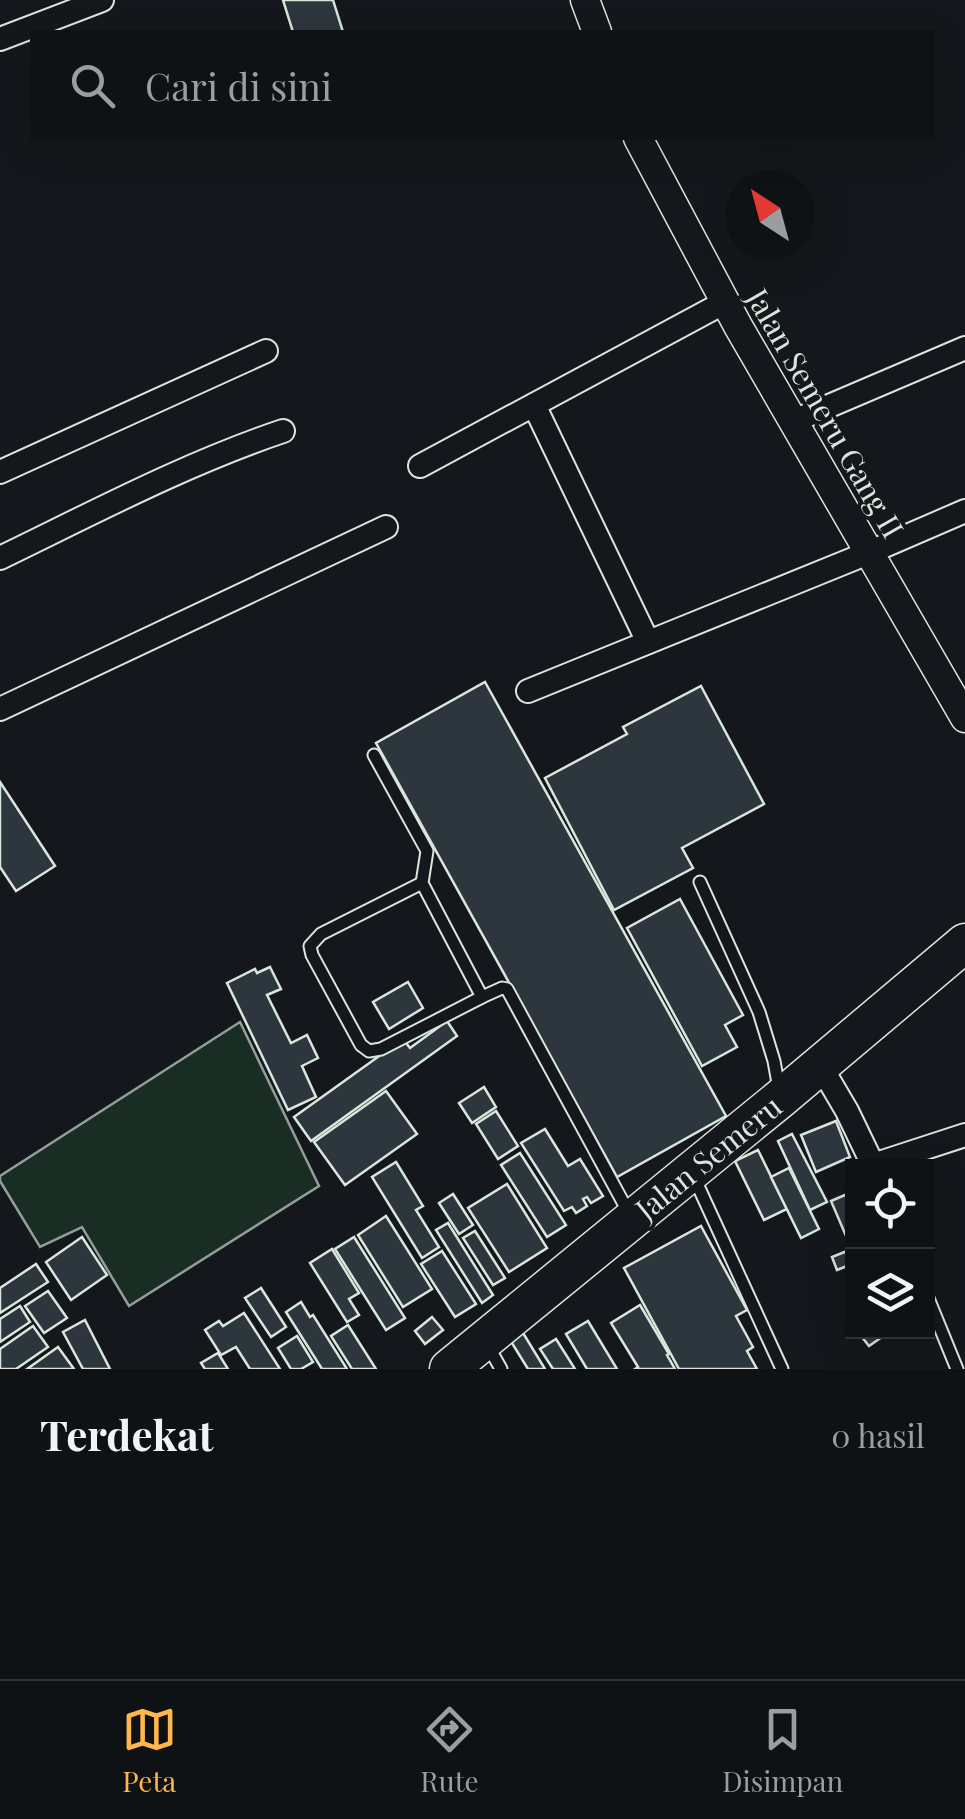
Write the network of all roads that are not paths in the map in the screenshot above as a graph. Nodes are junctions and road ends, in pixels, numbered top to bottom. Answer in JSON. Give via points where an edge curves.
{"nodes":[{"id":1,"x":102,"y":0,"type":"edge"},
{"id":2,"x":585,"y":0,"type":"edge"},
{"id":3,"x":596,"y":30,"type":"edge"},
{"id":4,"x":0,"y":39,"type":"edge"},
{"id":5,"x":639,"y":140,"type":"edge"},
{"id":6,"x":725,"y":302,"type":"junction"},
{"id":7,"x":965,"y":348,"type":"edge"},
{"id":8,"x":266,"y":351,"type":"dead end"},
{"id":9,"x":534,"y":405,"type":"junction"},
{"id":10,"x":794,"y":422,"type":"junction"},
{"id":11,"x":283,"y":431,"type":"dead end"},
{"id":12,"x":420,"y":466,"type":"dead end"},
{"id":13,"x":0,"y":472,"type":"edge"},
{"id":14,"x":965,"y":512,"type":"edge"},
{"id":15,"x":386,"y":528,"type":"dead end"},
{"id":16,"x":868,"y":553,"type":"junction"},
{"id":17,"x":0,"y":558,"type":"edge"},
{"id":18,"x":648,"y":642,"type":"junction"},
{"id":19,"x":528,"y":691,"type":"dead end"},
{"id":20,"x":0,"y":709,"type":"edge"},
{"id":21,"x":965,"y":718,"type":"edge"},
{"id":22,"x":374,"y":755,"type":"dead end"},
{"id":23,"x":700,"y":882,"type":"dead end"},
{"id":24,"x":422,"y":883,"type":"junction"},
{"id":25,"x":965,"y":943,"type":"edge"},
{"id":26,"x":482,"y":997,"type":"junction"},
{"id":27,"x":820,"y":1065,"type":"junction"},
{"id":28,"x":781,"y":1098,"type":"junction"},
{"id":29,"x":965,"y":1135,"type":"edge"},
{"id":30,"x":870,"y":1159,"type":"edge"},
{"id":31,"x":894,"y":1159,"type":"edge"},
{"id":32,"x":691,"y":1171,"type":"junction"},
{"id":33,"x":632,"y":1219,"type":"junction"},
{"id":34,"x":935,"y":1315,"type":"edge"},
{"id":35,"x":493,"y":1354,"type":"edge"},
{"id":36,"x":449,"y":1369,"type":"edge"},
{"id":37,"x":782,"y":1369,"type":"edge"},
{"id":38,"x":957,"y":1369,"type":"edge"}],
"edges":[{"from":1,"to":4,"type":"street"},
{"from":2,"to":3,"type":"street"},
{"from":5,"to":6,"type":"street","name":"Jalan Semeru Gang II"},
{"from":6,"to":9,"type":"street"},
{"from":6,"to":10,"type":"street","name":"Jalan Semeru Gang II"},
{"from":7,"to":10,"type":"street"},
{"from":8,"to":13,"type":"street"},
{"from":9,"to":12,"type":"street"},
{"from":9,"to":18,"type":"street"},
{"from":10,"to":16,"type":"street","name":"Jalan Semeru Gang II"},
{"from":11,"to":17,"type":"street","via":[[181,471]]},
{"from":14,"to":16,"type":"street"},
{"from":15,"to":20,"type":"street"},
{"from":16,"to":18,"type":"street"},
{"from":16,"to":21,"type":"street","name":"Jalan Semeru Gang II"},
{"from":18,"to":19,"type":"street"},
{"from":22,"to":24,"type":"lane","via":[[427,851]]},
{"from":23,"to":28,"type":"lane","via":[[765,1028]]},
{"from":24,"to":26,"type":"lane"},
{"from":24,"to":26,"type":"lane","via":[[321,934],[310,946],[312,955],[369,1051]]},
{"from":25,"to":27,"type":"highway","name":"Jalan Semeru"},
{"from":26,"to":33,"type":"lane","via":[[507,989]]},
{"from":27,"to":28,"type":"highway","name":"Jalan Semeru"},
{"from":27,"to":30,"type":"street"},
{"from":28,"to":32,"type":"highway","name":"Jalan Semeru"},
{"from":29,"to":31,"type":"street"},
{"from":32,"to":33,"type":"highway","name":"Jalan Semeru"},
{"from":32,"to":37,"type":"lane"},
{"from":33,"to":35,"type":"highway","name":"Jalan Semeru"},
{"from":34,"to":38,"type":"lane"},
{"from":35,"to":36,"type":"highway","name":"Jalan Semeru"}]}
